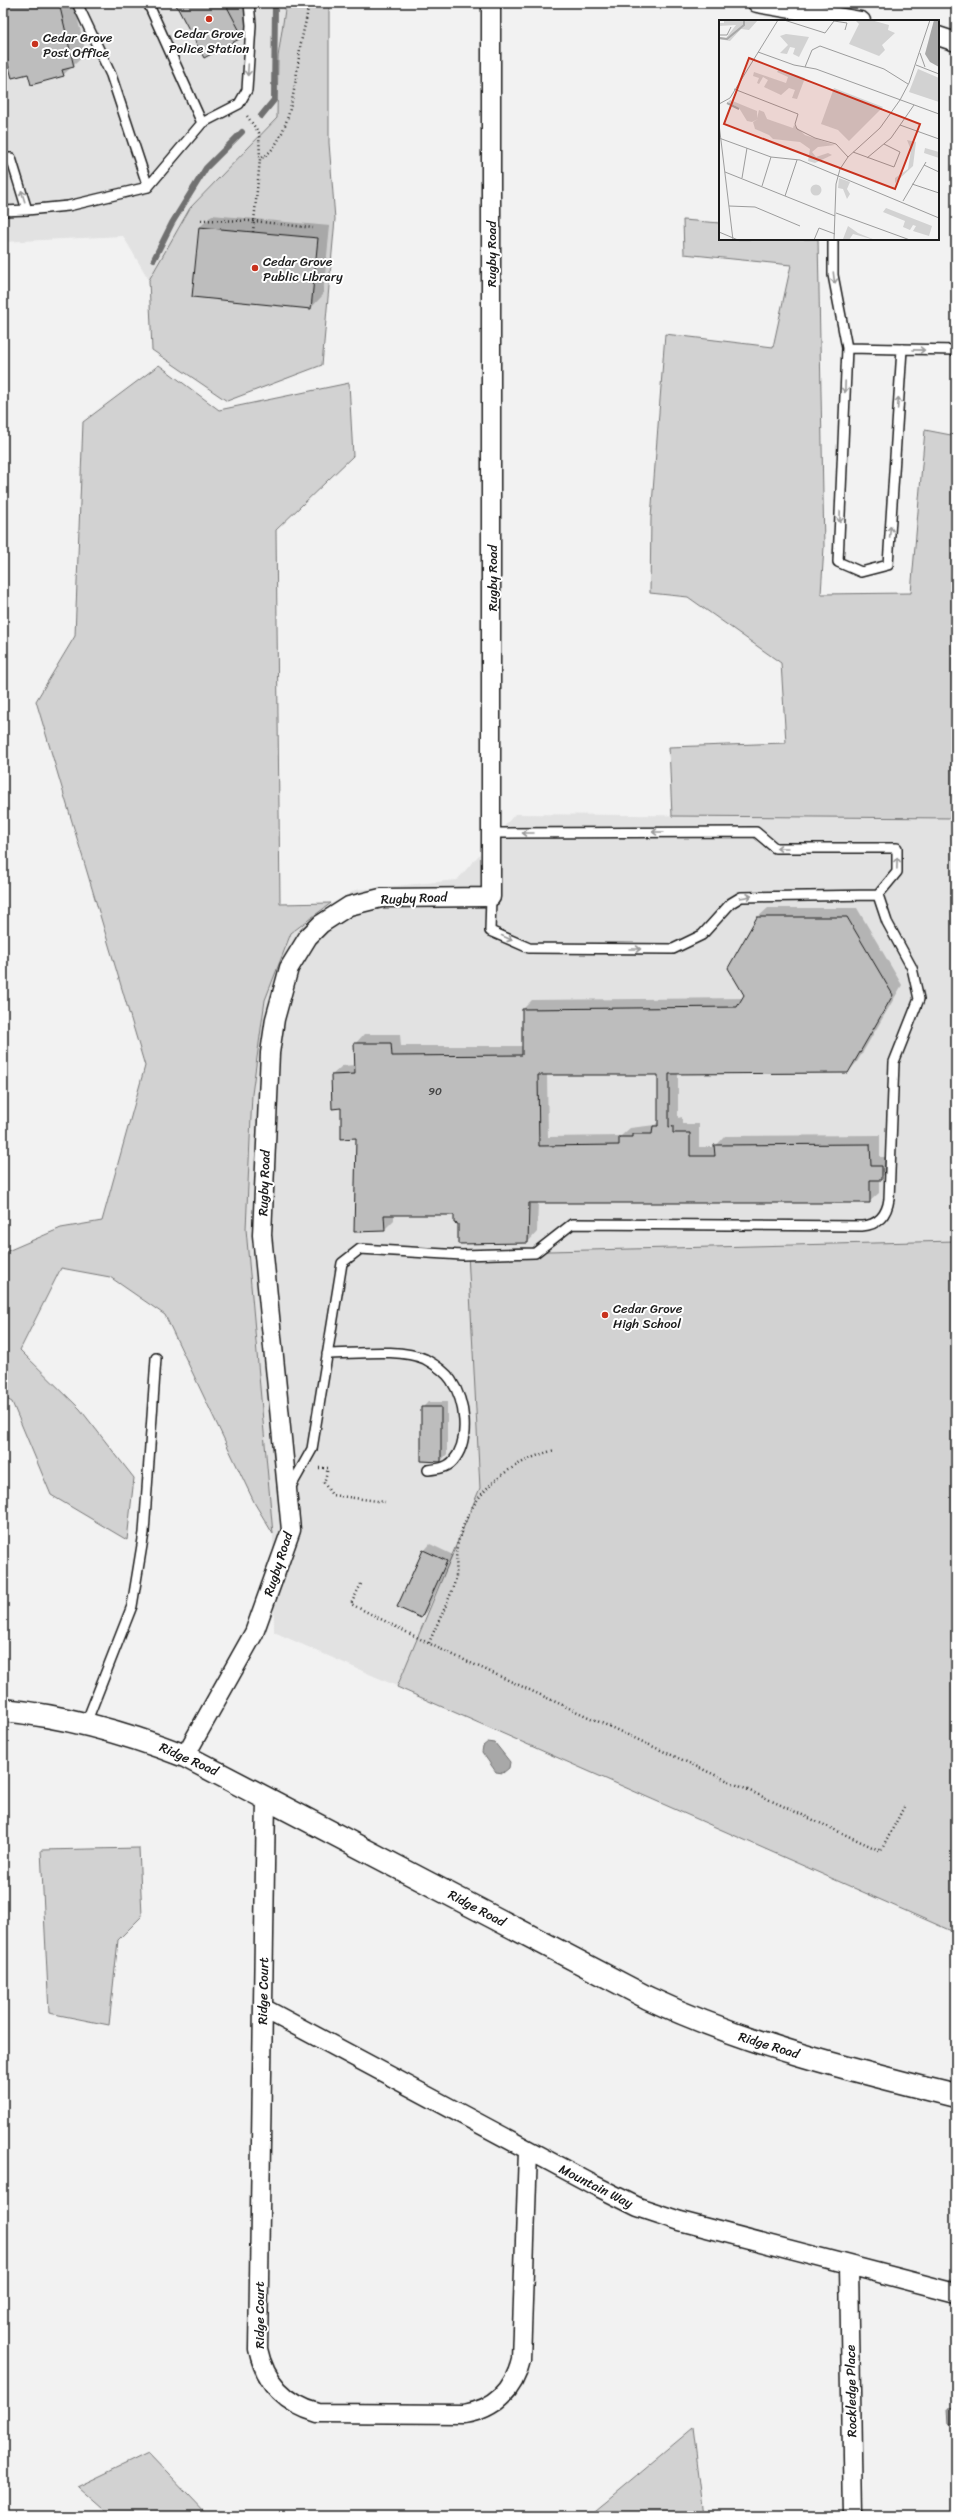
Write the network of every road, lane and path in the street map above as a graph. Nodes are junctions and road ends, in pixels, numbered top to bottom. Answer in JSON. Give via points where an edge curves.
{"nodes":[{"id":1,"x":77,"y":3,"type":"edge"},
{"id":2,"x":148,"y":3,"type":"edge"},
{"id":3,"x":249,"y":3,"type":"edge"},
{"id":4,"x":308,"y":3,"type":"edge"},
{"id":5,"x":491,"y":3,"type":"edge"},
{"id":6,"x":757,"y":3,"type":"edge"},
{"id":7,"x":837,"y":19,"type":"edge"},
{"id":8,"x":849,"y":20,"type":"edge"},
{"id":9,"x":939,"y":36,"type":"edge"},
{"id":10,"x":956,"y":42,"type":"edge"},
{"id":11,"x":239,"y":104,"type":"junction"},
{"id":12,"x":202,"y":123,"type":"junction"},
{"id":13,"x":3,"y":158,"type":"edge"},
{"id":14,"x":260,"y":159,"type":"junction"},
{"id":15,"x":148,"y":187,"type":"junction"},
{"id":16,"x":27,"y":210,"type":"junction"},
{"id":17,"x":3,"y":211,"type":"edge"},
{"id":18,"x":201,"y":220,"type":"dead end"},
{"id":19,"x":254,"y":221,"type":"junction"},
{"id":20,"x":312,"y":228,"type":"dead end"},
{"id":21,"x":253,"y":232,"type":"dead end"},
{"id":22,"x":834,"y":240,"type":"edge"},
{"id":23,"x":847,"y":348,"type":"junction"},
{"id":24,"x":902,"y":349,"type":"junction"},
{"id":25,"x":956,"y":350,"type":"edge"},
{"id":26,"x":492,"y":833,"type":"junction"},
{"id":27,"x":878,"y":895,"type":"junction"},
{"id":28,"x":491,"y":897,"type":"junction"},
{"id":29,"x":327,"y":1354,"type":"junction"},
{"id":30,"x":156,"y":1358,"type":"dead end"},
{"id":31,"x":555,"y":1450,"type":"dead end"},
{"id":32,"x":320,"y":1467,"type":"dead end"},
{"id":33,"x":428,"y":1470,"type":"dead end"},
{"id":34,"x":287,"y":1492,"type":"junction"},
{"id":35,"x":385,"y":1502,"type":"dead end"},
{"id":36,"x":360,"y":1584,"type":"dead end"},
{"id":37,"x":428,"y":1643,"type":"junction"},
{"id":38,"x":3,"y":1710,"type":"edge"},
{"id":39,"x":86,"y":1723,"type":"junction"},
{"id":40,"x":185,"y":1756,"type":"junction"},
{"id":41,"x":266,"y":1797,"type":"junction"},
{"id":42,"x":904,"y":1807,"type":"dead end"},
{"id":43,"x":263,"y":2008,"type":"junction"},
{"id":44,"x":956,"y":2096,"type":"edge"},
{"id":45,"x":528,"y":2151,"type":"junction"},
{"id":46,"x":849,"y":2266,"type":"junction"},
{"id":47,"x":956,"y":2293,"type":"edge"},
{"id":48,"x":853,"y":2516,"type":"edge"}],
"edges":[{"from":1,"to":15,"type":"lane","via":[[111,74]]},
{"from":2,"to":12,"type":"lane"},
{"from":3,"to":11,"type":"lane","one_way":true,"via":[[251,25],[247,90]]},
{"from":4,"to":14,"type":"path","via":[[298,75],[284,125],[275,147]]},
{"from":5,"to":26,"type":"street","name":"Rugby Road"},
{"from":6,"to":7,"type":"street"},
{"from":7,"to":8,"type":"street"},
{"from":9,"to":10,"type":"street"},
{"from":11,"to":12,"type":"lane"},
{"from":11,"to":14,"type":"path","via":[[259,133]]},
{"from":12,"to":15,"type":"lane"},
{"from":16,"to":13,"type":"lane","one_way":true,"via":[[11,158]]},
{"from":14,"to":19,"type":"path"},
{"from":15,"to":16,"type":"lane","via":[[68,206]]},
{"from":16,"to":17,"type":"lane"},
{"from":18,"to":19,"type":"path"},
{"from":19,"to":20,"type":"path"},
{"from":19,"to":21,"type":"path"},
{"from":22,"to":23,"type":"lane","one_way":true,"via":[[833,275]]},
{"from":23,"to":24,"type":"lane"},
{"from":23,"to":24,"type":"lane","one_way":true,"via":[[838,562],[861,572],[888,565]]},
{"from":24,"to":25,"type":"lane","one_way":true},
{"from":27,"to":26,"type":"lane","one_way":true,"via":[[897,872],[897,848],[775,848],[756,832]]},
{"from":26,"to":28,"type":"street","name":"Rugby Road"},
{"from":28,"to":27,"type":"lane","one_way":true,"via":[[490,931],[529,948],[673,949],[684,946],[702,935],[731,903],[741,898]]},
{"from":27,"to":29,"type":"lane","via":[[887,922],[912,968],[919,999],[894,1062],[889,1199],[885,1214],[879,1220],[862,1226],[572,1224],[535,1253],[462,1255],[360,1249],[342,1263]]},
{"from":28,"to":34,"type":"street","name":"Rugby Road","via":[[381,898],[354,904],[321,924],[297,951],[289,968],[275,1019],[270,1053],[262,1236]]},
{"from":29,"to":33,"type":"lane","via":[[412,1354],[438,1366],[450,1379],[458,1393],[463,1412],[464,1429],[460,1448],[453,1462],[442,1468]]},
{"from":29,"to":34,"type":"lane","via":[[312,1450]]},
{"from":30,"to":39,"type":"lane","via":[[144,1533],[132,1606]]},
{"from":31,"to":37,"type":"path","via":[[518,1463],[501,1474],[477,1500],[461,1532],[456,1549],[455,1580]]},
{"from":32,"to":35,"type":"path","via":[[328,1468],[324,1483],[332,1495]]},
{"from":34,"to":40,"type":"street","name":"Rugby Road","via":[[291,1530],[254,1633]]},
{"from":36,"to":37,"type":"path","via":[[351,1604]]},
{"from":37,"to":42,"type":"path","via":[[882,1851]]},
{"from":38,"to":39,"type":"main road","name":"Ridge Road"},
{"from":39,"to":40,"type":"main road","name":"Ridge Road"},
{"from":40,"to":41,"type":"main road","name":"Ridge Road"},
{"from":41,"to":43,"type":"street","name":"Ridge Court"},
{"from":41,"to":44,"type":"main road","name":"Ridge Road","via":[[679,2013],[772,2047]]},
{"from":43,"to":45,"type":"street","name":"Mountain Way"},
{"from":43,"to":45,"type":"street","name":"Ridge Court","via":[[258,2349],[264,2372],[270,2382],[296,2405],[318,2413],[464,2414],[486,2408],[505,2394],[513,2384],[521,2360]]},
{"from":45,"to":46,"type":"street","name":"Mountain Way","via":[[638,2207],[680,2221]]},
{"from":46,"to":47,"type":"street","name":"Mountain Way"},
{"from":46,"to":48,"type":"street","name":"Rockledge Place"}]}
